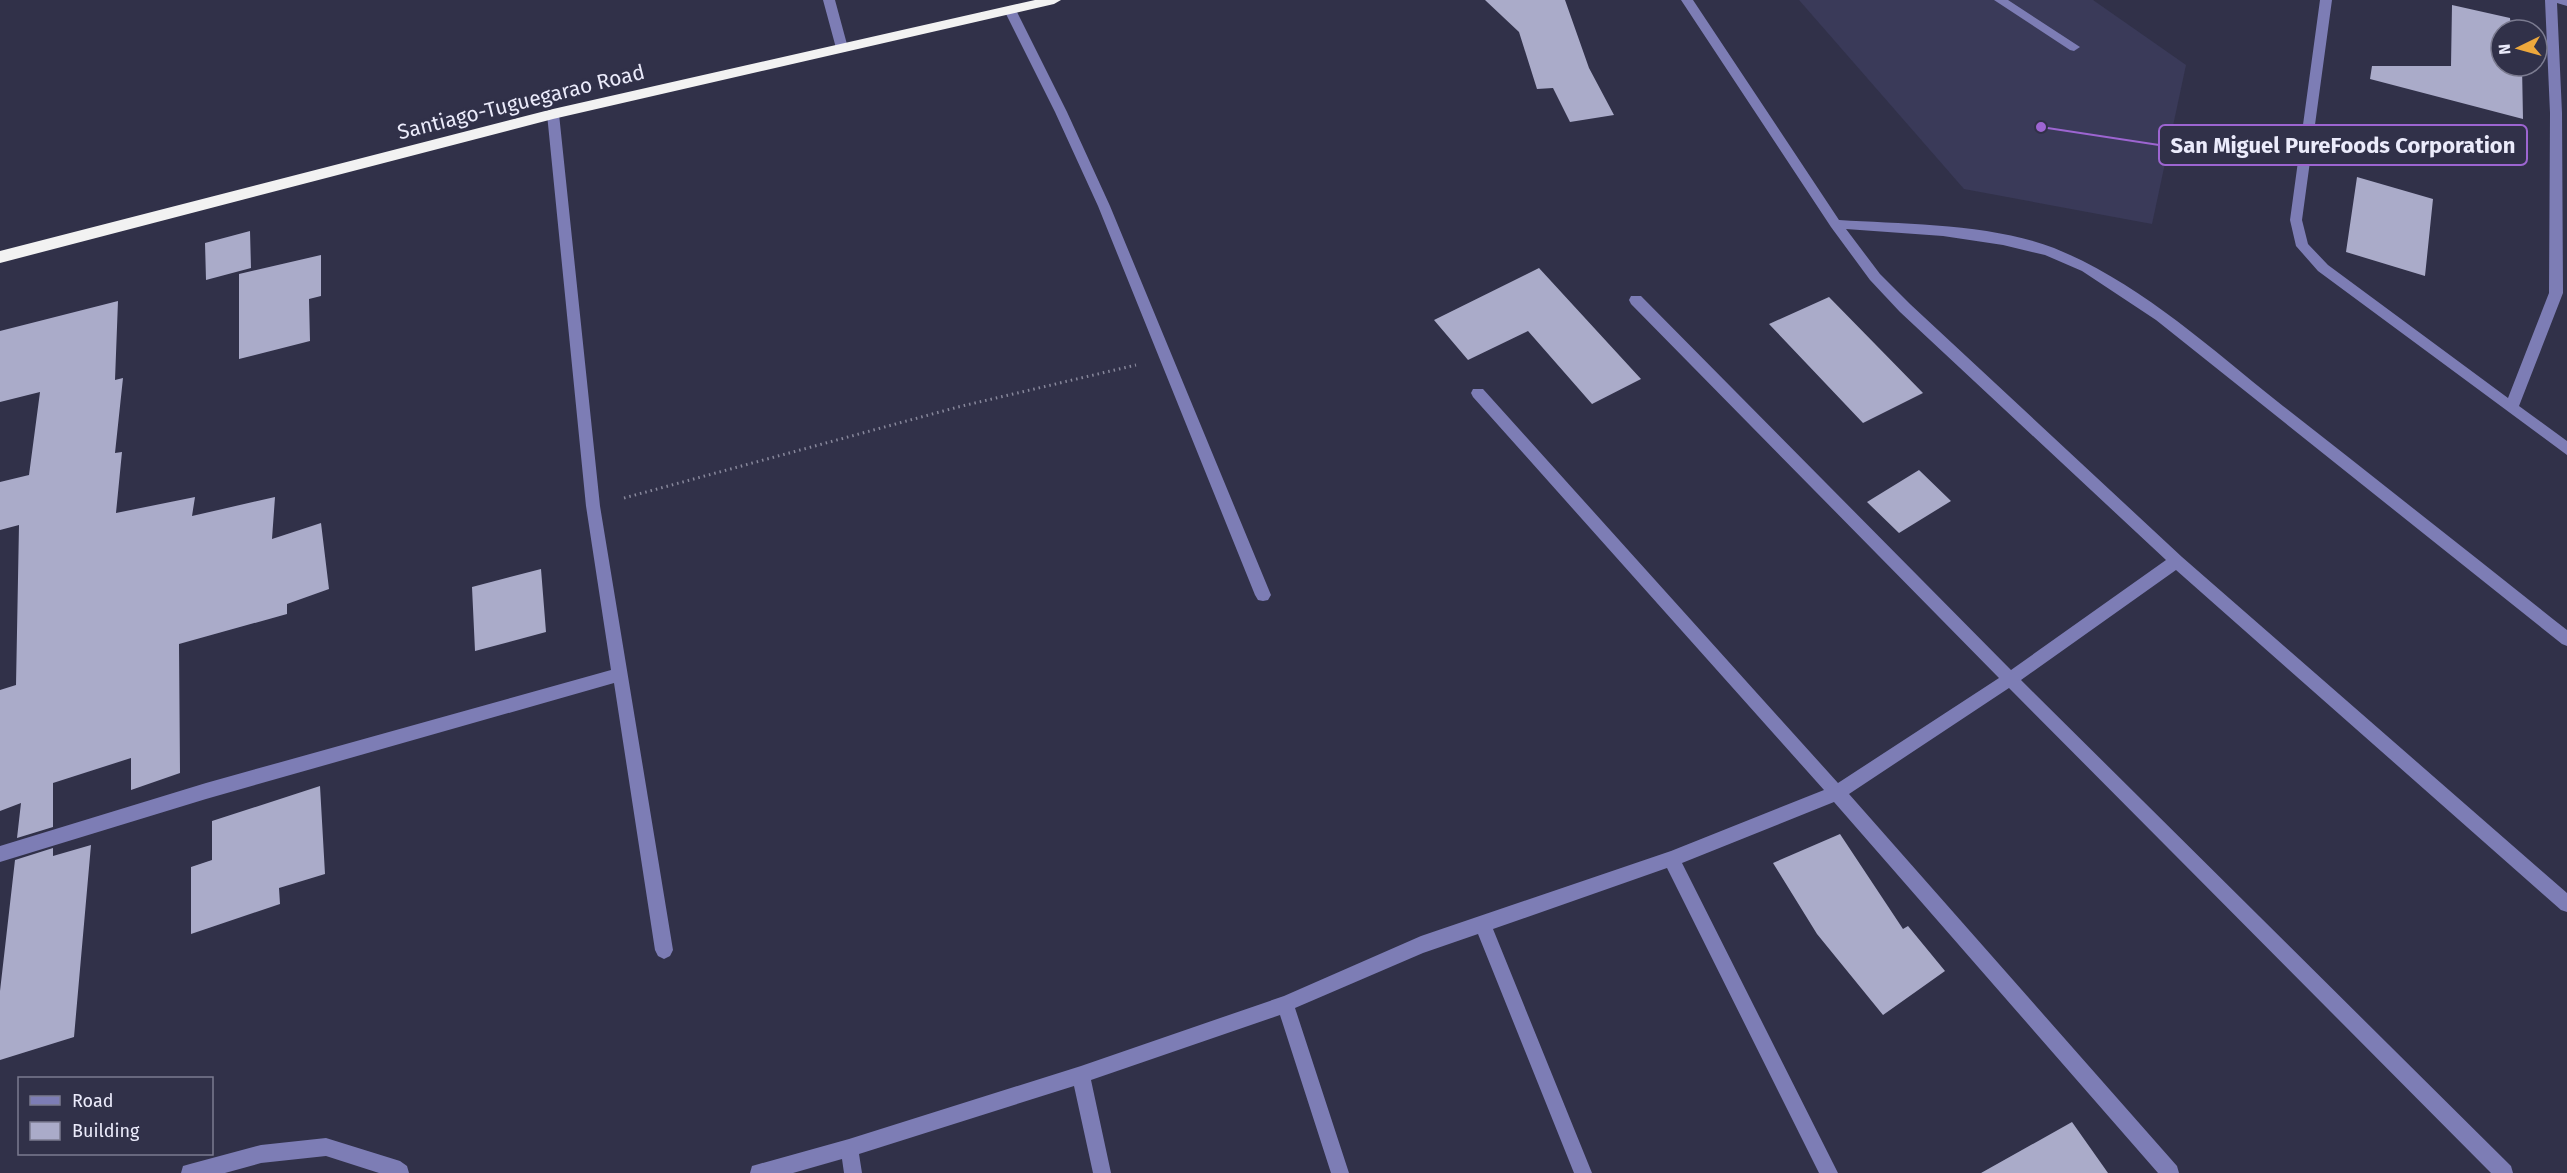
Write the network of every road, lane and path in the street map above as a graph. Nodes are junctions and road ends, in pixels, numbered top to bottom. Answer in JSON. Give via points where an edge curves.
{"nodes":[{"id":1,"x":830,"y":0,"type":"edge"},
{"id":2,"x":1054,"y":0,"type":"edge"},
{"id":3,"x":1687,"y":0,"type":"edge"},
{"id":4,"x":2000,"y":0,"type":"edge"},
{"id":5,"x":2326,"y":0,"type":"edge"},
{"id":6,"x":2551,"y":0,"type":"edge"},
{"id":7,"x":2559,"y":0,"type":"edge"},
{"id":8,"x":2567,"y":2,"type":"edge"},
{"id":9,"x":1010,"y":10,"type":"junction"},
{"id":10,"x":2074,"y":47,"type":"dead end"},
{"id":11,"x":842,"y":48,"type":"junction"},
{"id":12,"x":553,"y":114,"type":"junction"},
{"id":13,"x":2561,"y":115,"type":"edge"},
{"id":14,"x":1835,"y":224,"type":"junction"},
{"id":15,"x":0,"y":257,"type":"edge"},
{"id":16,"x":2561,"y":297,"type":"edge"},
{"id":17,"x":1636,"y":300,"type":"dead end"},
{"id":18,"x":1166,"y":358,"type":"junction"},
{"id":19,"x":1478,"y":393,"type":"dead end"},
{"id":20,"x":2511,"y":407,"type":"junction"},
{"id":21,"x":2567,"y":448,"type":"edge"},
{"id":22,"x":593,"y":506,"type":"junction"},
{"id":23,"x":2177,"y":561,"type":"junction"},
{"id":24,"x":1263,"y":596,"type":"dead end"},
{"id":25,"x":2567,"y":639,"type":"edge"},
{"id":26,"x":619,"y":675,"type":"junction"},
{"id":27,"x":2010,"y":679,"type":"junction"},
{"id":28,"x":1837,"y":793,"type":"junction"},
{"id":29,"x":0,"y":854,"type":"edge"},
{"id":30,"x":1671,"y":859,"type":"junction"},
{"id":31,"x":2567,"y":904,"type":"edge"},
{"id":32,"x":1482,"y":923,"type":"junction"},
{"id":33,"x":664,"y":950,"type":"dead end"},
{"id":34,"x":1285,"y":1004,"type":"junction"},
{"id":35,"x":1081,"y":1075,"type":"junction"},
{"id":36,"x":849,"y":1148,"type":"junction"},
{"id":37,"x":190,"y":1173,"type":"edge"},
{"id":38,"x":400,"y":1173,"type":"edge"},
{"id":39,"x":759,"y":1173,"type":"edge"},
{"id":40,"x":853,"y":1173,"type":"edge"},
{"id":41,"x":1102,"y":1173,"type":"edge"},
{"id":42,"x":1340,"y":1173,"type":"edge"},
{"id":43,"x":1583,"y":1173,"type":"edge"},
{"id":44,"x":1829,"y":1173,"type":"edge"},
{"id":45,"x":2170,"y":1173,"type":"edge"},
{"id":46,"x":2504,"y":1173,"type":"edge"}],
"edges":[{"from":1,"to":11,"type":"street"},
{"from":2,"to":9,"type":"highway","name":"Santiago-Tuguegarao Road"},
{"from":3,"to":14,"type":"street"},
{"from":4,"to":10,"type":"street"},
{"from":5,"to":20,"type":"street","via":[[2296,220],[2302,246],[2323,268]]},
{"from":6,"to":13,"type":"street"},
{"from":7,"to":8,"type":"street"},
{"from":9,"to":11,"type":"highway","name":"Santiago-Tuguegarao Road"},
{"from":9,"to":18,"type":"street","via":[[1104,206]]},
{"from":11,"to":12,"type":"highway","name":"Santiago-Tuguegarao Road"},
{"from":12,"to":15,"type":"highway","name":"Santiago-Tuguegarao Road"},
{"from":12,"to":22,"type":"street"},
{"from":13,"to":16,"type":"street"},
{"from":14,"to":23,"type":"street","via":[[1875,277],[1905,308]]},
{"from":14,"to":25,"type":"street","via":[[1943,231],[2003,240],[2048,251],[2087,268],[2161,316]]},
{"from":16,"to":20,"type":"street"},
{"from":17,"to":27,"type":"street"},
{"from":18,"to":22,"type":"path","via":[[958,407]]},
{"from":18,"to":24,"type":"street"},
{"from":19,"to":28,"type":"street"},
{"from":20,"to":21,"type":"street"},
{"from":22,"to":26,"type":"street"},
{"from":23,"to":27,"type":"street"},
{"from":23,"to":31,"type":"street"},
{"from":26,"to":29,"type":"street","via":[[206,791]]},
{"from":26,"to":33,"type":"street"},
{"from":27,"to":28,"type":"street"},
{"from":27,"to":46,"type":"street"},
{"from":28,"to":30,"type":"street"},
{"from":28,"to":45,"type":"street"},
{"from":30,"to":32,"type":"street"},
{"from":30,"to":44,"type":"street"},
{"from":32,"to":34,"type":"street"},
{"from":32,"to":43,"type":"street"},
{"from":34,"to":35,"type":"street"},
{"from":34,"to":42,"type":"street"},
{"from":35,"to":36,"type":"street"},
{"from":35,"to":41,"type":"street"},
{"from":36,"to":39,"type":"street"},
{"from":36,"to":40,"type":"street"},
{"from":37,"to":38,"type":"street","via":[[261,1154],[326,1147]]}]}
